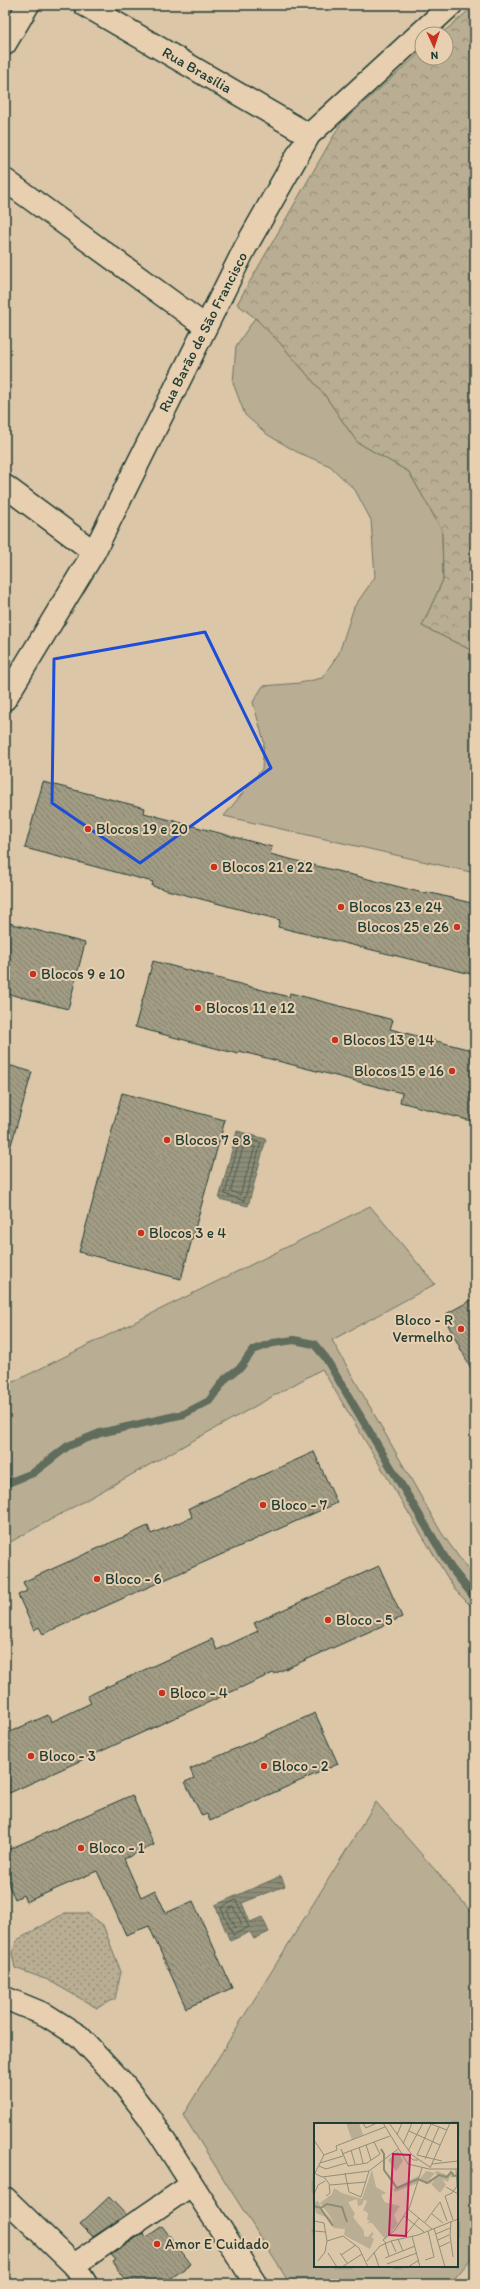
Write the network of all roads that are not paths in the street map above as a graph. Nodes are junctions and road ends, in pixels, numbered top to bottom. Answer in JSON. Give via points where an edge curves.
{"nodes":[{"id":1,"x":28,"y":5,"type":"edge"},
{"id":2,"x":85,"y":5,"type":"edge"},
{"id":3,"x":451,"y":5,"type":"edge"},
{"id":4,"x":5,"y":44,"type":"edge"},
{"id":5,"x":309,"y":135,"type":"junction"},
{"id":6,"x":5,"y":180,"type":"edge"},
{"id":7,"x":206,"y":326,"type":"junction"},
{"id":8,"x":5,"y":486,"type":"edge"},
{"id":9,"x":94,"y":552,"type":"junction"},
{"id":10,"x":5,"y":699,"type":"edge"},
{"id":11,"x":5,"y":1998,"type":"edge"},
{"id":12,"x":191,"y":2185,"type":"junction"},
{"id":13,"x":5,"y":2198,"type":"edge"},
{"id":14,"x":74,"y":2266,"type":"junction"},
{"id":15,"x":86,"y":2284,"type":"edge"},
{"id":16,"x":256,"y":2284,"type":"edge"}],
"edges":[{"from":1,"to":4,"type":"street"},
{"from":2,"to":5,"type":"street","name":"Rua Brasília"},
{"from":3,"to":5,"type":"street","name":"Rua Barão de São Francisco"},
{"from":5,"to":7,"type":"street","name":"Rua Barão de São Francisco","via":[[245,248]]},
{"from":6,"to":7,"type":"street"},
{"from":7,"to":9,"type":"street","name":"Rua Barão de São Francisco"},
{"from":8,"to":9,"type":"street"},
{"from":9,"to":10,"type":"street","name":"Rua Barão de São Francisco"},
{"from":11,"to":12,"type":"street","via":[[46,2015],[79,2036],[130,2093]]},
{"from":12,"to":14,"type":"street"},
{"from":12,"to":16,"type":"street"},
{"from":13,"to":14,"type":"street"},
{"from":14,"to":15,"type":"street"}]}
